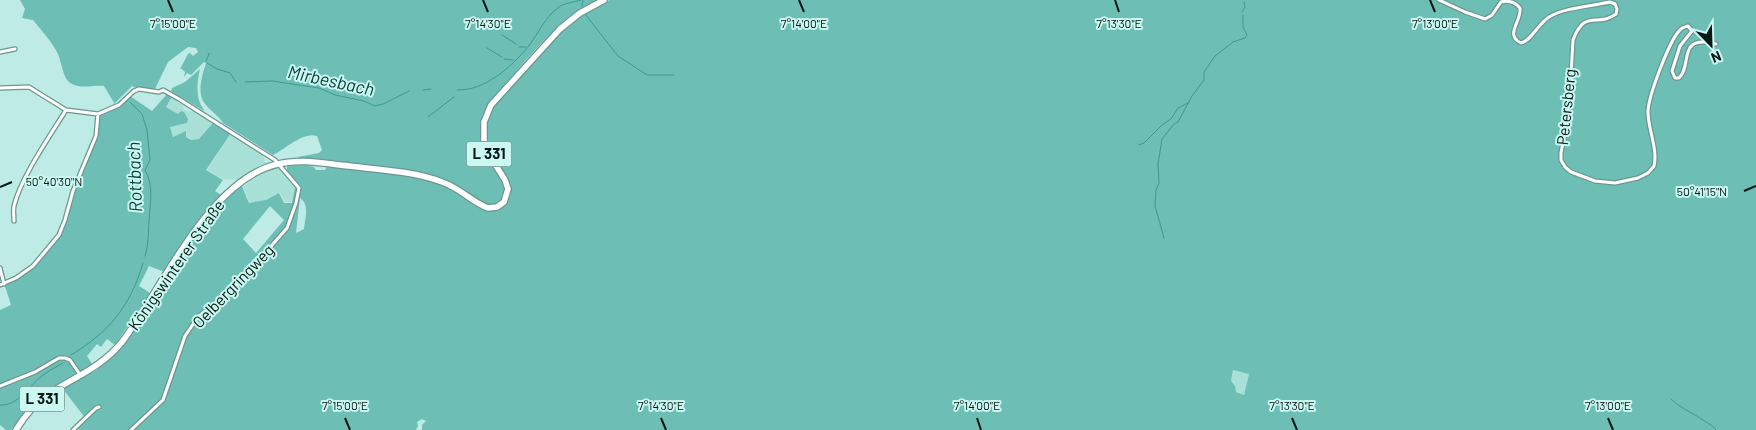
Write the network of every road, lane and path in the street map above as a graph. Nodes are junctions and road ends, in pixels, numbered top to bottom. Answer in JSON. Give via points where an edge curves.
{"nodes":[{"id":1,"x":604,"y":0,"type":"edge"},
{"id":2,"x":1439,"y":0,"type":"edge"},
{"id":3,"x":1716,"y":44,"type":"dead end"},
{"id":4,"x":15,"y":49,"type":"dead end"},
{"id":5,"x":0,"y":52,"type":"edge"},
{"id":6,"x":0,"y":88,"type":"edge"},
{"id":7,"x":66,"y":110,"type":"junction"},
{"id":8,"x":98,"y":114,"type":"junction"},
{"id":9,"x":278,"y":164,"type":"junction"},
{"id":10,"x":14,"y":222,"type":"dead end"},
{"id":11,"x":0,"y":268,"type":"edge"},
{"id":12,"x":4,"y":284,"type":"junction"},
{"id":13,"x":0,"y":285,"type":"edge"},
{"id":14,"x":81,"y":376,"type":"junction"},
{"id":15,"x":0,"y":386,"type":"edge"},
{"id":16,"x":99,"y":407,"type":"dead end"},
{"id":17,"x":16,"y":430,"type":"edge"},
{"id":18,"x":73,"y":430,"type":"edge"},
{"id":19,"x":131,"y":430,"type":"edge"}],
"edges":[{"from":1,"to":9,"type":"main road","name":"Königswinterer Straße","number":"L 331","via":[[560,29],[487,113],[483,126],[484,140],[508,189],[507,198],[501,205],[484,206],[459,189],[432,178],[407,173],[309,162]]},
{"from":2,"to":3,"type":"street","name":"Petersberg","via":[[1485,19],[1501,2],[1515,3],[1520,8],[1520,15],[1513,34],[1514,39],[1521,43],[1527,41],[1544,20],[1557,13],[1610,2],[1615,4],[1616,14],[1583,22],[1573,40],[1570,100],[1561,160],[1568,170],[1595,181],[1629,181],[1643,176],[1654,166],[1648,110],[1652,91],[1679,31],[1688,26],[1692,31],[1680,46],[1672,72],[1675,78],[1682,75],[1692,46],[1702,42]]},
{"from":4,"to":5,"type":"street"},
{"from":6,"to":7,"type":"street","via":[[29,87]]},
{"from":7,"to":8,"type":"street"},
{"from":7,"to":10,"type":"street","via":[[19,190]]},
{"from":8,"to":9,"type":"street","via":[[119,105],[139,89],[163,90]]},
{"from":8,"to":12,"type":"street","via":[[96,136],[73,191],[60,235],[33,266]]},
{"from":9,"to":14,"type":"main road","name":"Königswinterer Straße","number":"L 331","via":[[253,174],[221,200],[122,341],[103,361]]},
{"from":9,"to":19,"type":"street","name":"Oelbergringweg","via":[[299,188],[287,228],[238,284],[198,317],[185,336],[163,400]]},
{"from":11,"to":12,"type":"street"},
{"from":12,"to":13,"type":"street"},
{"from":14,"to":15,"type":"street","via":[[70,360],[59,358]]},
{"from":14,"to":17,"type":"main road","name":"Königswinterer Straße","number":"L 331","via":[[41,400]]},
{"from":16,"to":18,"type":"street"}]}
